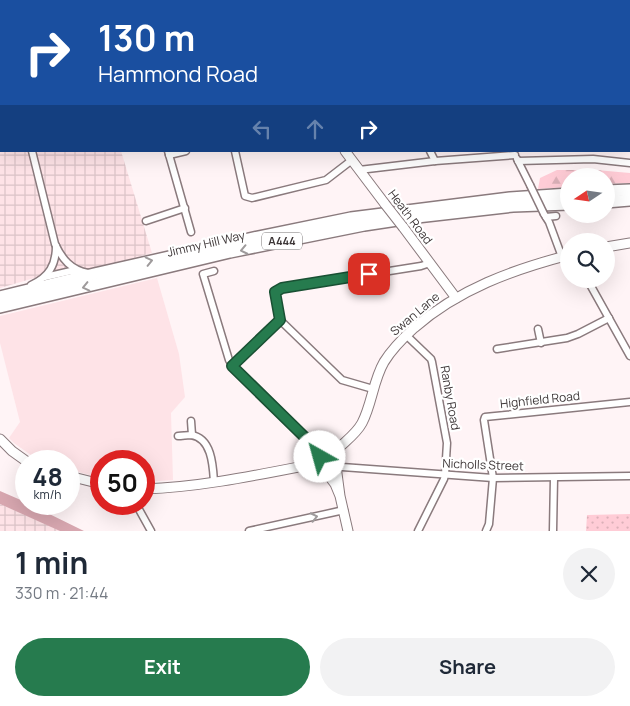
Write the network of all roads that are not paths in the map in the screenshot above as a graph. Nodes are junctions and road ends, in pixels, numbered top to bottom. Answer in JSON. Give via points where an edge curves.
{"nodes":[{"id":1,"x":32,"y":152,"type":"edge"},
{"id":2,"x":235,"y":152,"type":"edge"},
{"id":3,"x":346,"y":152,"type":"edge"},
{"id":4,"x":430,"y":152,"type":"edge"},
{"id":5,"x":590,"y":152,"type":"edge"},
{"id":6,"x":169,"y":153,"type":"edge"},
{"id":7,"x":515,"y":156,"type":"edge"},
{"id":8,"x":594,"y":159,"type":"junction"},
{"id":9,"x":352,"y":160,"type":"junction"},
{"id":10,"x":435,"y":161,"type":"junction"},
{"id":11,"x":630,"y":164,"type":"edge"},
{"id":12,"x":359,"y":170,"type":"junction"},
{"id":13,"x":630,"y":190,"type":"edge"},
{"id":14,"x":615,"y":191,"type":"edge"},
{"id":15,"x":560,"y":195,"type":"edge"},
{"id":16,"x":630,"y":200,"type":"edge"},
{"id":17,"x":615,"y":201,"type":"edge"},
{"id":18,"x":560,"y":204,"type":"edge"},
{"id":19,"x":185,"y":208,"type":"junction"},
{"id":20,"x":545,"y":216,"type":"junction"},
{"id":21,"x":556,"y":216,"type":"dead end"},
{"id":22,"x":146,"y":220,"type":"dead end"},
{"id":23,"x":191,"y":232,"type":"dead end"},
{"id":24,"x":630,"y":243,"type":"edge"},
{"id":25,"x":56,"y":244,"type":"junction"},
{"id":26,"x":560,"y":246,"type":"edge"},
{"id":27,"x":615,"y":246,"type":"edge"},
{"id":28,"x":560,"y":258,"type":"edge"},
{"id":29,"x":430,"y":263,"type":"junction"},
{"id":30,"x":214,"y":271,"type":"dead end"},
{"id":31,"x":82,"y":272,"type":"junction"},
{"id":32,"x":94,"y":274,"type":"junction"},
{"id":33,"x":44,"y":278,"type":"junction"},
{"id":34,"x":592,"y":288,"type":"edge"},
{"id":35,"x":12,"y":294,"type":"junction"},
{"id":36,"x":0,"y":297,"type":"edge"},
{"id":37,"x":456,"y":298,"type":"junction"},
{"id":38,"x":0,"y":307,"type":"edge"},
{"id":39,"x":609,"y":318,"type":"junction"},
{"id":40,"x":280,"y":320,"type":"junction"},
{"id":41,"x":538,"y":329,"type":"dead end"},
{"id":42,"x":406,"y":335,"type":"junction"},
{"id":43,"x":541,"y":342,"type":"junction"},
{"id":44,"x":497,"y":349,"type":"dead end"},
{"id":45,"x":630,"y":356,"type":"edge"},
{"id":46,"x":232,"y":366,"type":"junction"},
{"id":47,"x":373,"y":389,"type":"junction"},
{"id":48,"x":630,"y":402,"type":"edge"},
{"id":49,"x":191,"y":421,"type":"dead end"},
{"id":50,"x":192,"y":435,"type":"junction"},
{"id":51,"x":178,"y":436,"type":"dead end"},
{"id":52,"x":0,"y":439,"type":"edge"},
{"id":53,"x":15,"y":453,"type":"edge"},
{"id":54,"x":333,"y":454,"type":"junction"},
{"id":55,"x":322,"y":462,"type":"junction"},
{"id":56,"x":336,"y":465,"type":"junction"},
{"id":57,"x":445,"y":475,"type":"junction"},
{"id":58,"x":630,"y":476,"type":"edge"},
{"id":59,"x":493,"y":478,"type":"junction"},
{"id":60,"x":554,"y":478,"type":"junction"},
{"id":61,"x":214,"y":482,"type":"junction"},
{"id":62,"x":155,"y":488,"type":"edge"},
{"id":63,"x":340,"y":496,"type":"junction"},
{"id":64,"x":344,"y":510,"type":"junction"},
{"id":65,"x":143,"y":515,"type":"edge"},
{"id":66,"x":152,"y":531,"type":"edge"},
{"id":67,"x":249,"y":531,"type":"edge"},
{"id":68,"x":348,"y":531,"type":"edge"},
{"id":69,"x":418,"y":531,"type":"edge"},
{"id":70,"x":486,"y":531,"type":"edge"},
{"id":71,"x":553,"y":531,"type":"edge"}],
"edges":[{"from":1,"to":25,"type":"street"},
{"from":2,"to":9,"type":"street","via":[[245,196],[252,198],[326,180]]},
{"from":3,"to":9,"type":"main road","name":"Heath Road"},
{"from":4,"to":10,"type":"street"},
{"from":5,"to":8,"type":"street"},
{"from":6,"to":19,"type":"street"},
{"from":7,"to":8,"type":"street"},
{"from":7,"to":10,"type":"street"},
{"from":7,"to":20,"type":"street","bridge":true},
{"from":8,"to":11,"type":"street"},
{"from":9,"to":12,"type":"main road","name":"Heath Road"},
{"from":10,"to":12,"type":"street"},
{"from":12,"to":29,"type":"main road","name":"Heath Road","bridge":true},
{"from":13,"to":14,"type":"highway"},
{"from":32,"to":15,"type":"highway","name":"Jimmy Hill Way","number":"A444","one_way":true,"via":[[351,218]]},
{"from":16,"to":17,"type":"highway"},
{"from":18,"to":38,"type":"highway","name":"Jimmy Hill Way","number":"A444","one_way":true,"via":[[513,206],[364,225],[230,252]]},
{"from":19,"to":22,"type":"street"},
{"from":19,"to":23,"type":"street"},
{"from":20,"to":21,"type":"street"},
{"from":20,"to":26,"type":"street"},
{"from":24,"to":27,"type":"main road"},
{"from":25,"to":31,"type":"street","via":[[64,260]]},
{"from":25,"to":33,"type":"street","via":[[54,263]]},
{"from":28,"to":37,"type":"main road","name":"Swan Lane","via":[[494,279]]},
{"from":29,"to":37,"type":"main road","name":"Heath Road"},
{"from":29,"to":40,"type":"street","via":[[282,288],[275,292]]},
{"from":30,"to":46,"type":"street","via":[[203,274]]},
{"from":31,"to":32,"type":"street"},
{"from":31,"to":33,"type":"street","via":[[71,271]]},
{"from":32,"to":35,"type":"highway","name":"Jimmy Hill Way","number":"A444"},
{"from":33,"to":35,"type":"street"},
{"from":34,"to":39,"type":"street"},
{"from":35,"to":36,"type":"highway","name":"Jimmy Hill Way","number":"A444"},
{"from":37,"to":42,"type":"main road","name":"Swan Lane"},
{"from":39,"to":43,"type":"street","via":[[578,334]]},
{"from":39,"to":45,"type":"street"},
{"from":40,"to":46,"type":"street"},
{"from":40,"to":47,"type":"street","via":[[342,380]]},
{"from":41,"to":43,"type":"street"},
{"from":42,"to":47,"type":"main road","name":"Swan Lane","via":[[384,362]]},
{"from":42,"to":57,"type":"street","name":"Ranby Road","via":[[432,362],[446,443]]},
{"from":43,"to":44,"type":"street"},
{"from":46,"to":55,"type":"street"},
{"from":47,"to":54,"type":"main road","name":"Swan Lane","via":[[361,426]]},
{"from":48,"to":59,"type":"street","name":"Highfield Road","via":[[485,417]]},
{"from":49,"to":50,"type":"street"},
{"from":50,"to":51,"type":"street"},
{"from":50,"to":61,"type":"street","via":[[210,451]]},
{"from":52,"to":53,"type":"main road"},
{"from":54,"to":55,"type":"main road","via":[[328,452]]},
{"from":54,"to":56,"type":"main road"},
{"from":55,"to":56,"type":"main road","via":[[331,470]]},
{"from":55,"to":61,"type":"main road"},
{"from":55,"to":63,"type":"main road"},
{"from":56,"to":57,"type":"street","name":"Nicholls Street"},
{"from":56,"to":63,"type":"main road"},
{"from":57,"to":59,"type":"street","name":"Nicholls Street"},
{"from":57,"to":69,"type":"street"},
{"from":58,"to":60,"type":"street","name":"Nicholls Street"},
{"from":59,"to":60,"type":"street","name":"Nicholls Street"},
{"from":59,"to":70,"type":"street"},
{"from":60,"to":71,"type":"street"},
{"from":61,"to":62,"type":"main road"},
{"from":63,"to":64,"type":"main road"},
{"from":67,"to":64,"type":"street","one_way":true},
{"from":64,"to":68,"type":"main road"},
{"from":65,"to":66,"type":"street"}]}
